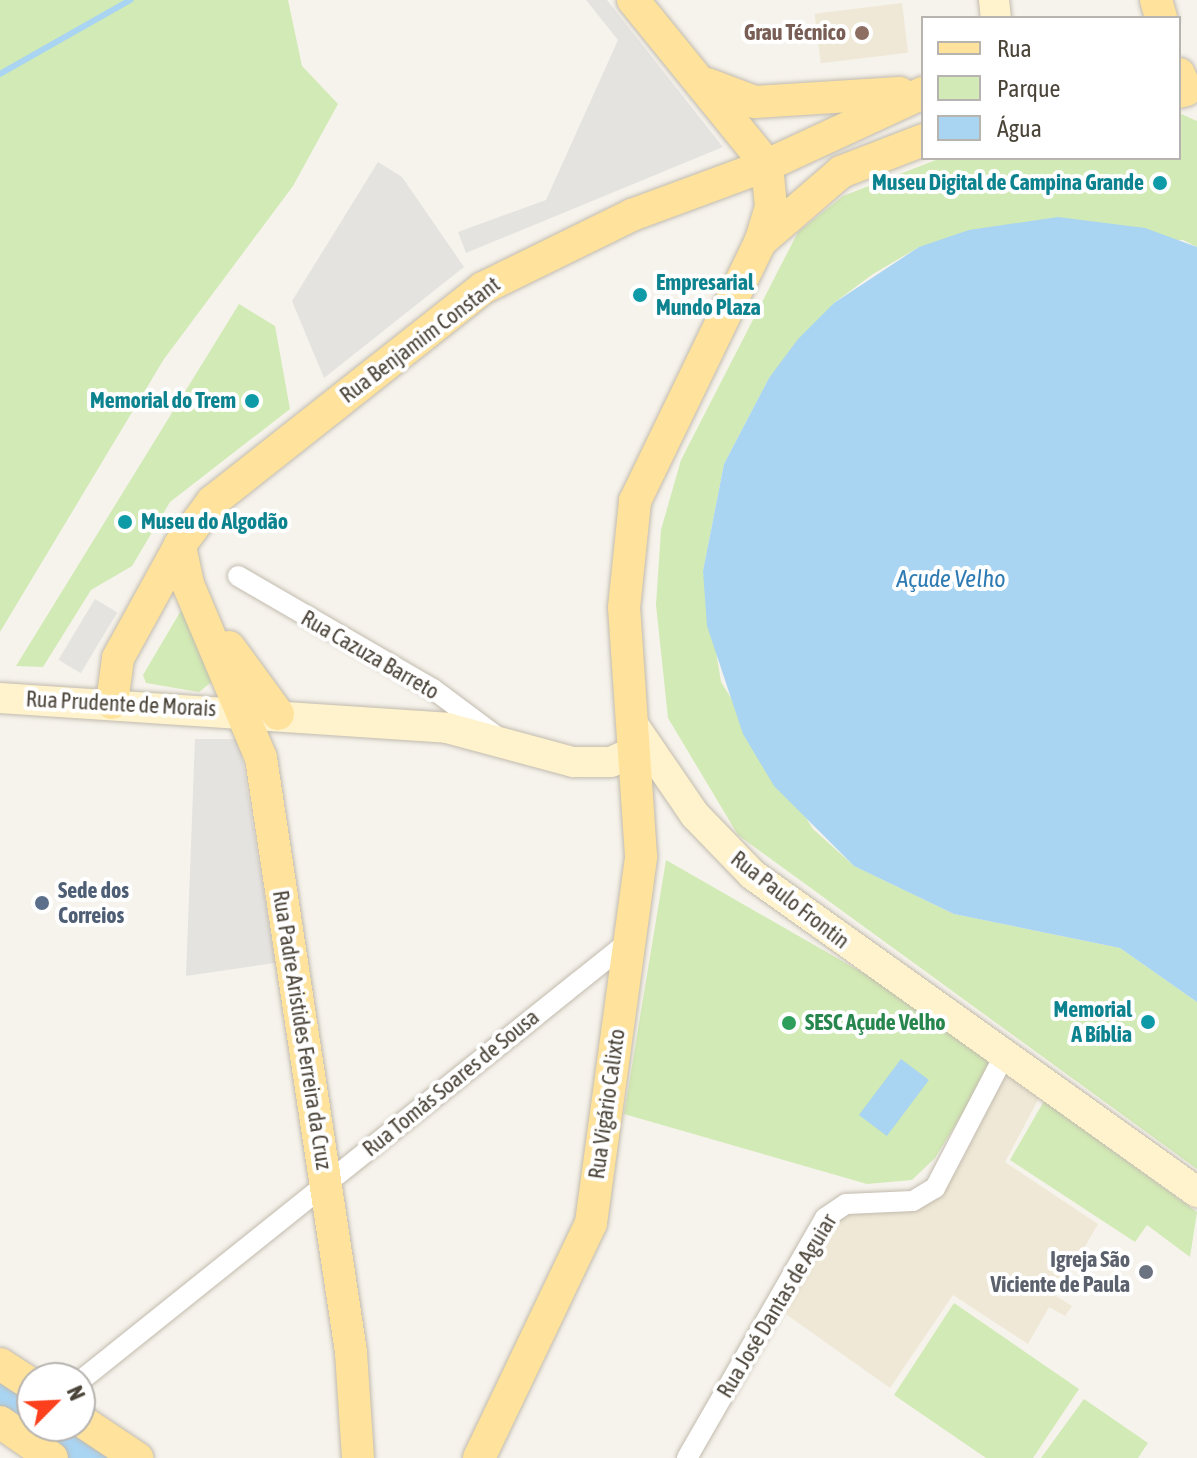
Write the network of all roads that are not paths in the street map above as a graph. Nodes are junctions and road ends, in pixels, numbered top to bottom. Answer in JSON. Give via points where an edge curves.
{"nodes":[{"id":1,"x":633,"y":0,"type":"edge"},
{"id":2,"x":705,"y":82,"type":"junction"},
{"id":3,"x":919,"y":93,"type":"edge"},
{"id":4,"x":921,"y":141,"type":"edge"},
{"id":5,"x":767,"y":165,"type":"junction"},
{"id":6,"x":760,"y":242,"type":"junction"},
{"id":7,"x":180,"y":545,"type":"junction"},
{"id":8,"x":238,"y":576,"type":"dead end"},
{"id":9,"x":202,"y":614,"type":"junction"},
{"id":10,"x":0,"y":698,"type":"edge"},
{"id":11,"x":112,"y":703,"type":"junction"},
{"id":12,"x":242,"y":710,"type":"junction"},
{"id":13,"x":278,"y":714,"type":"junction"},
{"id":14,"x":499,"y":738,"type":"junction"},
{"id":15,"x":635,"y":738,"type":"junction"},
{"id":16,"x":635,"y":936,"type":"junction"},
{"id":17,"x":1004,"y":1056,"type":"junction"},
{"id":18,"x":325,"y":1184,"type":"junction"},
{"id":19,"x":1197,"y":1192,"type":"edge"},
{"id":20,"x":96,"y":1368,"type":"edge"},
{"id":21,"x":0,"y":1422,"type":"edge"},
{"id":22,"x":96,"y":1431,"type":"edge"},
{"id":23,"x":52,"y":1458,"type":"edge"},
{"id":24,"x":137,"y":1458,"type":"edge"},
{"id":25,"x":358,"y":1458,"type":"edge"},
{"id":26,"x":479,"y":1458,"type":"edge"},
{"id":27,"x":687,"y":1458,"type":"edge"}],
"edges":[{"from":1,"to":2,"type":"main road"},
{"from":2,"to":3,"type":"main road","via":[[755,102]]},
{"from":2,"to":5,"type":"main road"},
{"from":3,"to":5,"type":"main road","name":"Rua Benjamim Constant"},
{"from":4,"to":6,"type":"main road","via":[[841,172]]},
{"from":5,"to":6,"type":"main road","via":[[771,207]]},
{"from":5,"to":7,"type":"main road","name":"Rua Benjamim Constant","via":[[632,215],[483,288],[212,502]]},
{"from":6,"to":15,"type":"main road","name":"Rua Paulo Frontin","via":[[648,464],[630,524],[624,608]]},
{"from":7,"to":9,"type":"main road"},
{"from":7,"to":11,"type":"main road","name":"Rua Benjamim Constant","via":[[118,658]]},
{"from":8,"to":14,"type":"street","name":"Rua Cazuza Barreto","via":[[433,689]]},
{"from":9,"to":12,"type":"main road","name":"Rua Padre Aristides Ferreira da Cruz"},
{"from":9,"to":13,"type":"main road"},
{"from":10,"to":11,"type":"main road","name":"Rua Prudente de Morais"},
{"from":11,"to":12,"type":"main road","name":"Rua Prudente de Morais"},
{"from":12,"to":13,"type":"main road","name":"Rua Prudente de Morais"},
{"from":12,"to":18,"type":"main road","name":"Rua Padre Aristides Ferreira da Cruz","via":[[261,758]]},
{"from":13,"to":14,"type":"main road","name":"Rua Cazuza Barreto"},
{"from":14,"to":15,"type":"main road","name":"Rua Cazuza Barreto","via":[[573,762],[611,762]]},
{"from":15,"to":16,"type":"main road","name":"Rua Vigário Calixto","via":[[641,856]]},
{"from":15,"to":17,"type":"main road","name":"Rua Paulo Frontin","via":[[695,815],[753,875]]},
{"from":16,"to":18,"type":"street","name":"Rua Tomás Soares de Sousa"},
{"from":16,"to":26,"type":"main road","name":"Rua Vigário Calixto","via":[[591,1223]]},
{"from":17,"to":19,"type":"main road","name":"Rua Paulo Frontin"},
{"from":17,"to":27,"type":"street","name":"Rua José Dantas de Aguiar","via":[[935,1188],[913,1201],[846,1204],[825,1218]]},
{"from":18,"to":20,"type":"street","name":"Rua Tomás Soares de Sousa"},
{"from":18,"to":25,"type":"main road","name":"Rua Padre Aristides Ferreira da Cruz"},
{"from":21,"to":23,"type":"main road"},
{"from":22,"to":24,"type":"main road"}]}
